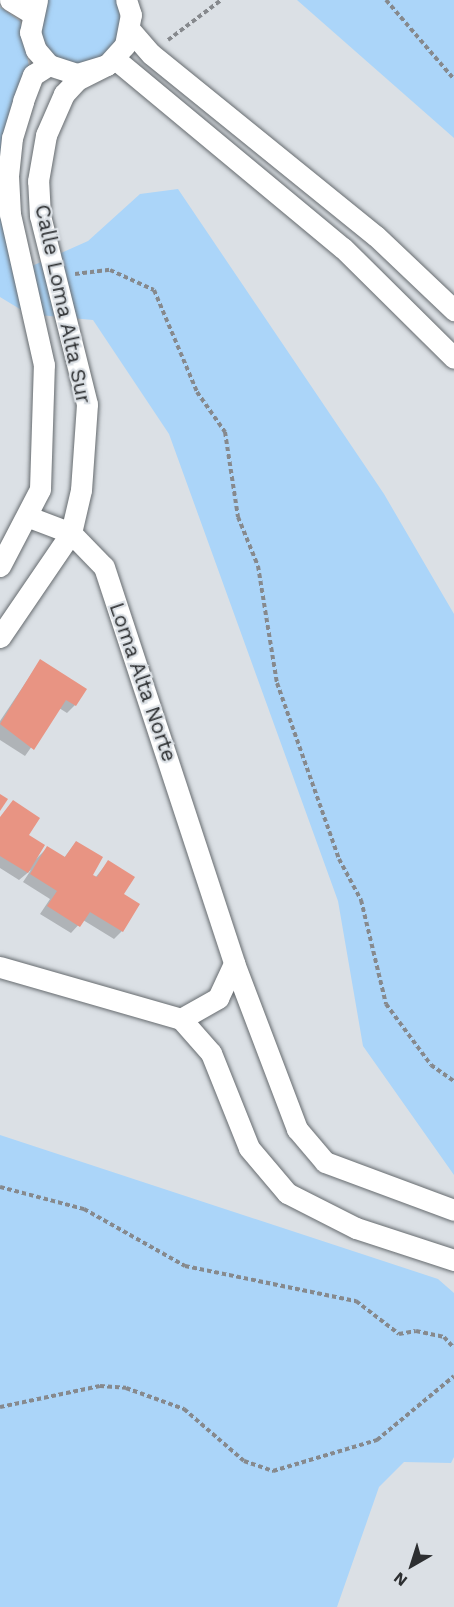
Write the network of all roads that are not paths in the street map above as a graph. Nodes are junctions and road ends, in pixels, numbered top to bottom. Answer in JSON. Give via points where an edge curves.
{"nodes":[{"id":1,"x":10,"y":0,"type":"edge"},
{"id":2,"x":126,"y":0,"type":"edge"},
{"id":3,"x":34,"y":6,"type":"edge"},
{"id":4,"x":130,"y":30,"type":"junction"},
{"id":5,"x":111,"y":62,"type":"junction"},
{"id":6,"x":48,"y":64,"type":"junction"},
{"id":7,"x":454,"y":310,"type":"edge"},
{"id":8,"x":454,"y":358,"type":"edge"},
{"id":9,"x":29,"y":517,"type":"junction"},
{"id":10,"x":71,"y":533,"type":"junction"},
{"id":11,"x":0,"y":566,"type":"edge"},
{"id":12,"x":0,"y":637,"type":"edge"},
{"id":13,"x":234,"y":963,"type":"junction"},
{"id":14,"x":0,"y":967,"type":"edge"},
{"id":15,"x":181,"y":1019,"type":"junction"},
{"id":16,"x":454,"y":1210,"type":"edge"},
{"id":17,"x":454,"y":1260,"type":"edge"}],
"edges":[{"from":1,"to":3,"type":"street"},
{"from":2,"to":4,"type":"street"},
{"from":3,"to":6,"type":"street","via":[[36,50]]},
{"from":4,"to":5,"type":"street"},
{"from":4,"to":7,"type":"street","via":[[151,54],[305,176]]},
{"from":5,"to":6,"type":"street","via":[[77,74]]},
{"from":5,"to":8,"type":"street","via":[[343,248]]},
{"from":5,"to":10,"type":"street","name":"Calle Loma Alta Sur","via":[[77,80],[64,94],[46,135],[38,181],[40,216],[60,279],[87,404],[88,442]]},
{"from":6,"to":9,"type":"street","name":"Calle Loma Alta Sur","via":[[33,75],[26,92],[12,138],[8,176],[10,214],[44,366],[40,489]]},
{"from":9,"to":10,"type":"street"},
{"from":9,"to":11,"type":"street"},
{"from":10,"to":12,"type":"street"},
{"from":10,"to":13,"type":"street","name":"Loma Alta Norte","via":[[104,567]]},
{"from":13,"to":15,"type":"street","via":[[219,998]]},
{"from":13,"to":16,"type":"street","name":"Loma Alta Norte","via":[[297,1129],[325,1162]]},
{"from":14,"to":15,"type":"street"},
{"from":15,"to":17,"type":"street","via":[[211,1053],[249,1148],[287,1193],[356,1228]]}]}
